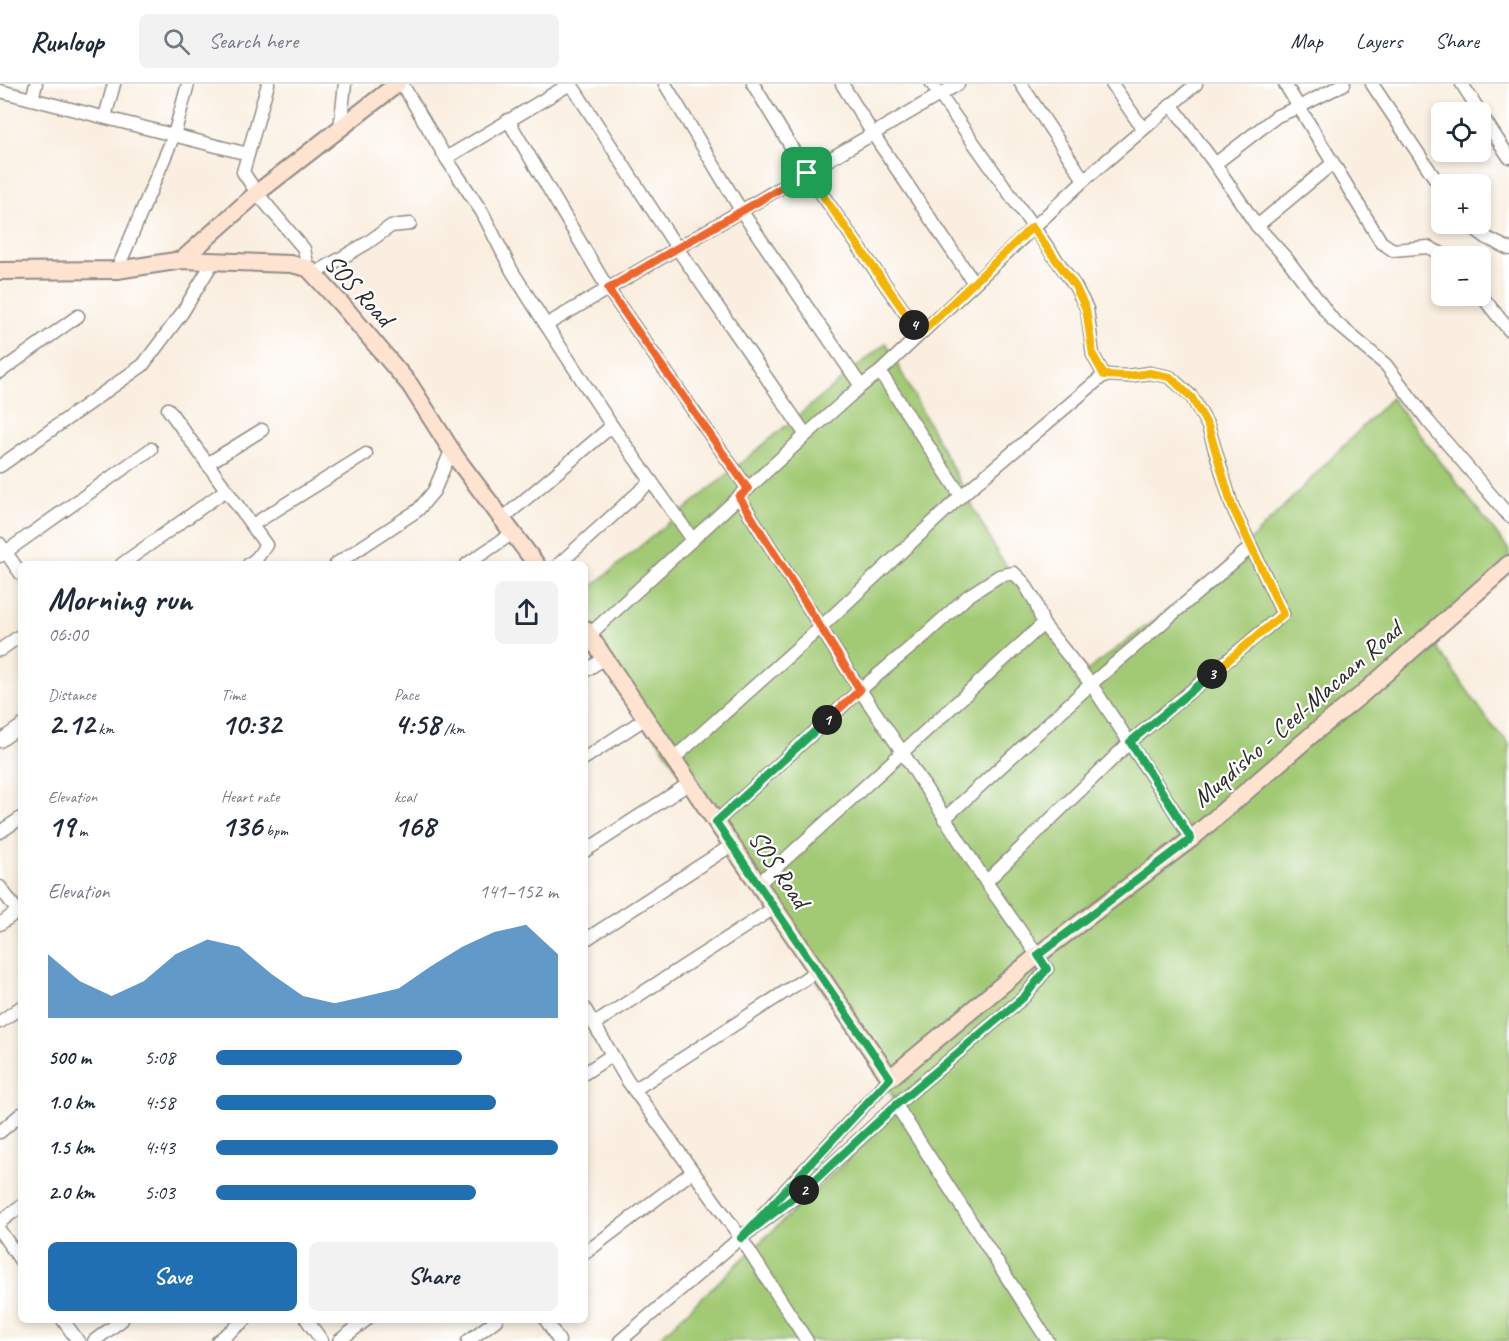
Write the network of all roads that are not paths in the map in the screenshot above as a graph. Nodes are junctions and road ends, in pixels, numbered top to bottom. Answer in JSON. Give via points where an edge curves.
{"nodes":[{"id":1,"x":36,"y":84,"type":"edge"},
{"id":2,"x":114,"y":84,"type":"edge"},
{"id":3,"x":188,"y":84,"type":"edge"},
{"id":4,"x":268,"y":84,"type":"edge"},
{"id":5,"x":345,"y":84,"type":"edge"},
{"id":6,"x":399,"y":84,"type":"edge"},
{"id":7,"x":570,"y":84,"type":"edge"},
{"id":8,"x":665,"y":84,"type":"edge"},
{"id":9,"x":753,"y":84,"type":"edge"},
{"id":10,"x":842,"y":84,"type":"edge"},
{"id":11,"x":932,"y":84,"type":"edge"},
{"id":12,"x":958,"y":84,"type":"edge"},
{"id":13,"x":1021,"y":84,"type":"edge"},
{"id":14,"x":1112,"y":84,"type":"edge"},
{"id":15,"x":1196,"y":84,"type":"edge"},
{"id":16,"x":1285,"y":84,"type":"edge"},
{"id":17,"x":1344,"y":84,"type":"edge"},
{"id":18,"x":1372,"y":84,"type":"edge"},
{"id":19,"x":1462,"y":84,"type":"edge"},
{"id":20,"x":0,"y":91,"type":"edge"},
{"id":21,"x":939,"y":95,"type":"junction"},
{"id":22,"x":32,"y":99,"type":"junction"},
{"id":23,"x":1473,"y":102,"type":"edge"},
{"id":24,"x":1171,"y":104,"type":"junction"},
{"id":25,"x":1299,"y":107,"type":"junction"},
{"id":26,"x":105,"y":117,"type":"junction"},
{"id":27,"x":508,"y":120,"type":"junction"},
{"id":28,"x":340,"y":129,"type":"junction"},
{"id":29,"x":1143,"y":129,"type":"junction"},
{"id":30,"x":1491,"y":130,"type":"edge"},
{"id":31,"x":873,"y":134,"type":"junction"},
{"id":32,"x":174,"y":135,"type":"junction"},
{"id":33,"x":248,"y":154,"type":"junction"},
{"id":34,"x":1509,"y":157,"type":"edge"},
{"id":35,"x":446,"y":158,"type":"junction"},
{"id":36,"x":1333,"y":163,"type":"junction"},
{"id":37,"x":1215,"y":164,"type":"junction"},
{"id":38,"x":807,"y":173,"type":"junction"},
{"id":39,"x":1432,"y":174,"type":"edge"},
{"id":40,"x":1084,"y":180,"type":"junction"},
{"id":41,"x":258,"y":193,"type":"junction"},
{"id":42,"x":742,"y":212,"type":"junction"},
{"id":43,"x":410,"y":224,"type":"dead end"},
{"id":44,"x":1257,"y":226,"type":"junction"},
{"id":45,"x":1032,"y":227,"type":"junction"},
{"id":46,"x":1482,"y":234,"type":"edge"},
{"id":47,"x":677,"y":248,"type":"junction"},
{"id":48,"x":1431,"y":248,"type":"edge"},
{"id":49,"x":1509,"y":249,"type":"edge"},
{"id":50,"x":182,"y":260,"type":"junction"},
{"id":51,"x":213,"y":262,"type":"junction"},
{"id":52,"x":117,"y":270,"type":"junction"},
{"id":53,"x":311,"y":271,"type":"junction"},
{"id":54,"x":4,"y":274,"type":"edge"},
{"id":55,"x":974,"y":283,"type":"junction"},
{"id":56,"x":608,"y":289,"type":"junction"},
{"id":57,"x":1490,"y":306,"type":"edge"},
{"id":58,"x":78,"y":316,"type":"dead end"},
{"id":59,"x":546,"y":325,"type":"junction"},
{"id":60,"x":1509,"y":330,"type":"edge"},
{"id":61,"x":920,"y":334,"type":"junction"},
{"id":62,"x":0,"y":372,"type":"edge"},
{"id":63,"x":880,"y":372,"type":"junction"},
{"id":64,"x":1104,"y":375,"type":"junction"},
{"id":65,"x":861,"y":386,"type":"junction"},
{"id":66,"x":168,"y":409,"type":"dead end"},
{"id":67,"x":612,"y":426,"type":"junction"},
{"id":68,"x":262,"y":430,"type":"dead end"},
{"id":69,"x":806,"y":435,"type":"junction"},
{"id":70,"x":151,"y":449,"type":"dead end"},
{"id":71,"x":451,"y":451,"type":"junction"},
{"id":72,"x":366,"y":454,"type":"dead end"},
{"id":73,"x":207,"y":464,"type":"junction"},
{"id":74,"x":0,"y":466,"type":"edge"},
{"id":75,"x":651,"y":481,"type":"junction"},
{"id":76,"x":226,"y":490,"type":"junction"},
{"id":77,"x":743,"y":493,"type":"junction"},
{"id":78,"x":961,"y":496,"type":"junction"},
{"id":79,"x":1509,"y":516,"type":"edge"},
{"id":80,"x":502,"y":519,"type":"junction"},
{"id":81,"x":252,"y":525,"type":"junction"},
{"id":82,"x":513,"y":533,"type":"junction"},
{"id":83,"x":693,"y":540,"type":"junction"},
{"id":84,"x":1251,"y":547,"type":"junction"},
{"id":85,"x":2,"y":551,"type":"edge"},
{"id":86,"x":126,"y":561,"type":"edge"},
{"id":87,"x":253,"y":561,"type":"edge"},
{"id":88,"x":341,"y":561,"type":"edge"},
{"id":89,"x":471,"y":561,"type":"edge"},
{"id":90,"x":534,"y":561,"type":"edge"},
{"id":91,"x":562,"y":561,"type":"edge"},
{"id":92,"x":1509,"y":564,"type":"edge"},
{"id":93,"x":18,"y":570,"type":"edge"},
{"id":94,"x":1043,"y":624,"type":"junction"},
{"id":95,"x":821,"y":627,"type":"junction"},
{"id":96,"x":588,"y":631,"type":"edge"},
{"id":97,"x":588,"y":633,"type":"edge"},
{"id":98,"x":18,"y":637,"type":"edge"},
{"id":99,"x":0,"y":650,"type":"edge"},
{"id":100,"x":605,"y":658,"type":"junction"},
{"id":101,"x":588,"y":669,"type":"edge"},
{"id":102,"x":1091,"y":684,"type":"junction"},
{"id":103,"x":860,"y":690,"type":"junction"},
{"id":104,"x":646,"y":718,"type":"junction"},
{"id":105,"x":18,"y":728,"type":"edge"},
{"id":106,"x":0,"y":741,"type":"edge"},
{"id":107,"x":1130,"y":742,"type":"junction"},
{"id":108,"x":903,"y":753,"type":"junction"},
{"id":109,"x":588,"y":756,"type":"edge"},
{"id":110,"x":673,"y":759,"type":"junction"},
{"id":111,"x":690,"y":783,"type":"junction"},
{"id":112,"x":944,"y":819,"type":"junction"},
{"id":113,"x":18,"y":820,"type":"edge"},
{"id":114,"x":716,"y":822,"type":"junction"},
{"id":115,"x":0,"y":832,"type":"edge"},
{"id":116,"x":1191,"y":839,"type":"junction"},
{"id":117,"x":732,"y":845,"type":"junction"},
{"id":118,"x":588,"y":849,"type":"edge"},
{"id":119,"x":986,"y":882,"type":"junction"},
{"id":120,"x":758,"y":884,"type":"junction"},
{"id":121,"x":0,"y":887,"type":"edge"},
{"id":122,"x":774,"y":908,"type":"junction"},
{"id":123,"x":18,"y":911,"type":"edge"},
{"id":124,"x":18,"y":912,"type":"edge"},
{"id":125,"x":0,"y":924,"type":"edge"},
{"id":126,"x":588,"y":938,"type":"edge"},
{"id":127,"x":1038,"y":955,"type":"junction"},
{"id":128,"x":817,"y":971,"type":"junction"},
{"id":129,"x":18,"y":1009,"type":"edge"},
{"id":130,"x":588,"y":1014,"type":"edge"},
{"id":131,"x":0,"y":1022,"type":"edge"},
{"id":132,"x":594,"y":1024,"type":"junction"},
{"id":133,"x":612,"y":1055,"type":"junction"},
{"id":134,"x":588,"y":1071,"type":"edge"},
{"id":135,"x":890,"y":1078,"type":"junction"},
{"id":136,"x":634,"y":1090,"type":"junction"},
{"id":137,"x":896,"y":1105,"type":"junction"},
{"id":138,"x":18,"y":1117,"type":"edge"},
{"id":139,"x":0,"y":1132,"type":"edge"},
{"id":140,"x":692,"y":1172,"type":"junction"},
{"id":141,"x":18,"y":1208,"type":"edge"},
{"id":142,"x":0,"y":1222,"type":"edge"},
{"id":143,"x":0,"y":1231,"type":"edge"},
{"id":144,"x":741,"y":1238,"type":"junction"},
{"id":145,"x":588,"y":1251,"type":"edge"},
{"id":146,"x":18,"y":1257,"type":"edge"},
{"id":147,"x":65,"y":1323,"type":"edge"},
{"id":148,"x":118,"y":1323,"type":"edge"},
{"id":149,"x":241,"y":1323,"type":"edge"},
{"id":150,"x":309,"y":1323,"type":"edge"},
{"id":151,"x":362,"y":1323,"type":"edge"},
{"id":152,"x":492,"y":1323,"type":"edge"},
{"id":153,"x":548,"y":1323,"type":"edge"},
{"id":154,"x":78,"y":1341,"type":"edge"},
{"id":155,"x":94,"y":1341,"type":"edge"},
{"id":156,"x":218,"y":1341,"type":"edge"},
{"id":157,"x":322,"y":1341,"type":"edge"},
{"id":158,"x":339,"y":1341,"type":"edge"},
{"id":159,"x":468,"y":1341,"type":"edge"},
{"id":160,"x":559,"y":1341,"type":"edge"},
{"id":161,"x":620,"y":1341,"type":"edge"},
{"id":162,"x":807,"y":1341,"type":"edge"},
{"id":163,"x":1048,"y":1341,"type":"edge"}],
"edges":[{"from":1,"to":22,"type":"street"},
{"from":2,"to":26,"type":"street"},
{"from":3,"to":32,"type":"street"},
{"from":4,"to":33,"type":"street"},
{"from":5,"to":28,"type":"street"},
{"from":6,"to":28,"type":"street"},
{"from":6,"to":35,"type":"street"},
{"from":7,"to":27,"type":"street"},
{"from":7,"to":47,"type":"street"},
{"from":8,"to":42,"type":"street"},
{"from":9,"to":38,"type":"street"},
{"from":10,"to":31,"type":"street"},
{"from":11,"to":21,"type":"street"},
{"from":12,"to":21,"type":"street"},
{"from":13,"to":40,"type":"street"},
{"from":14,"to":29,"type":"street"},
{"from":15,"to":24,"type":"street"},
{"from":16,"to":25,"type":"street"},
{"from":17,"to":25,"type":"street"},
{"from":18,"to":39,"type":"street"},
{"from":19,"to":23,"type":"street"},
{"from":20,"to":22,"type":"street"},
{"from":21,"to":31,"type":"street"},
{"from":21,"to":45,"type":"street"},
{"from":22,"to":26,"type":"street"},
{"from":24,"to":29,"type":"street"},
{"from":24,"to":37,"type":"street"},
{"from":25,"to":36,"type":"street"},
{"from":25,"to":37,"type":"street","via":[[1277,116]]},
{"from":26,"to":32,"type":"street"},
{"from":27,"to":35,"type":"street"},
{"from":27,"to":56,"type":"street"},
{"from":28,"to":41,"type":"street"},
{"from":29,"to":40,"type":"street"},
{"from":30,"to":34,"type":"street"},
{"from":31,"to":38,"type":"street"},
{"from":31,"to":55,"type":"street"},
{"from":32,"to":33,"type":"street"},
{"from":32,"to":52,"type":"street"},
{"from":33,"to":41,"type":"street","via":[[243,172]]},
{"from":35,"to":59,"type":"street","via":[[482,212]]},
{"from":36,"to":44,"type":"street"},
{"from":36,"to":48,"type":"street","via":[[1381,242],[1393,250]]},
{"from":37,"to":44,"type":"street"},
{"from":38,"to":42,"type":"street"},
{"from":38,"to":61,"type":"street"},
{"from":40,"to":45,"type":"street"},
{"from":41,"to":50,"type":"street"},
{"from":41,"to":53,"type":"street","via":[[304,249]]},
{"from":42,"to":47,"type":"street"},
{"from":42,"to":65,"type":"street"},
{"from":43,"to":53,"type":"street","via":[[391,226],[367,243]]},
{"from":44,"to":79,"type":"street","via":[[1333,320],[1386,365]]},
{"from":45,"to":55,"type":"street"},
{"from":45,"to":64,"type":"street","via":[[1075,286],[1086,309],[1093,355]]},
{"from":46,"to":49,"type":"street"},
{"from":47,"to":56,"type":"street"},
{"from":47,"to":69,"type":"street"},
{"from":50,"to":51,"type":"street","name":"SOS Road"},
{"from":50,"to":52,"type":"street","name":"SOS Road"},
{"from":51,"to":53,"type":"street","name":"SOS Road","via":[[291,264]]},
{"from":51,"to":74,"type":"street","via":[[182,313],[143,364]]},
{"from":52,"to":54,"type":"street","name":"SOS Road"},
{"from":53,"to":71,"type":"street","name":"SOS Road","via":[[410,385]]},
{"from":55,"to":61,"type":"street"},
{"from":56,"to":59,"type":"street"},
{"from":56,"to":77,"type":"street"},
{"from":57,"to":60,"type":"street"},
{"from":58,"to":62,"type":"street"},
{"from":59,"to":67,"type":"street"},
{"from":61,"to":63,"type":"street"},
{"from":63,"to":65,"type":"street"},
{"from":63,"to":78,"type":"street"},
{"from":64,"to":78,"type":"street"},
{"from":64,"to":84,"type":"street","via":[[1150,373],[1170,377],[1192,398],[1208,426],[1232,506]]},
{"from":65,"to":69,"type":"street"},
{"from":66,"to":73,"type":"street"},
{"from":67,"to":75,"type":"street"},
{"from":67,"to":80,"type":"street"},
{"from":68,"to":73,"type":"street"},
{"from":69,"to":77,"type":"street"},
{"from":70,"to":85,"type":"street"},
{"from":71,"to":80,"type":"street","name":"SOS Road"},
{"from":71,"to":88,"type":"street","via":[[434,491],[418,510]]},
{"from":72,"to":81,"type":"street"},
{"from":73,"to":76,"type":"street"},
{"from":75,"to":83,"type":"street"},
{"from":75,"to":91,"type":"street"},
{"from":76,"to":81,"type":"street"},
{"from":76,"to":86,"type":"street"},
{"from":77,"to":83,"type":"street"},
{"from":77,"to":95,"type":"street"},
{"from":78,"to":95,"type":"street"},
{"from":80,"to":82,"type":"street","name":"SOS Road"},
{"from":81,"to":87,"type":"street","via":[[266,545]]},
{"from":82,"to":89,"type":"street"},
{"from":82,"to":90,"type":"street","name":"SOS Road"},
{"from":83,"to":96,"type":"street"},
{"from":84,"to":102,"type":"street"},
{"from":84,"to":107,"type":"street","via":[[1283,614]]},
{"from":85,"to":93,"type":"street"},
{"from":92,"to":116,"type":"street","name":"Muqdisho - Ceel-Macaan Road"},
{"from":94,"to":102,"type":"street"},
{"from":94,"to":103,"type":"street","via":[[1035,601],[1014,573],[999,576],[968,596]]},
{"from":94,"to":108,"type":"street"},
{"from":95,"to":103,"type":"street"},
{"from":95,"to":110,"type":"street"},
{"from":97,"to":100,"type":"street","name":"SOS Road"},
{"from":98,"to":99,"type":"street"},
{"from":100,"to":101,"type":"street"},
{"from":100,"to":104,"type":"street","name":"SOS Road"},
{"from":102,"to":107,"type":"street"},
{"from":102,"to":112,"type":"street"},
{"from":103,"to":108,"type":"street"},
{"from":103,"to":114,"type":"street"},
{"from":104,"to":109,"type":"street"},
{"from":104,"to":110,"type":"street","name":"SOS Road"},
{"from":105,"to":106,"type":"street"},
{"from":107,"to":116,"type":"street"},
{"from":107,"to":119,"type":"street"},
{"from":108,"to":112,"type":"street"},
{"from":108,"to":120,"type":"street"},
{"from":110,"to":111,"type":"street","name":"SOS Road"},
{"from":111,"to":114,"type":"street","name":"SOS Road"},
{"from":111,"to":118,"type":"street"},
{"from":112,"to":119,"type":"street"},
{"from":113,"to":115,"type":"street"},
{"from":114,"to":117,"type":"street","name":"SOS Road"},
{"from":116,"to":127,"type":"street","name":"Muqdisho - Ceel-Macaan Road"},
{"from":117,"to":120,"type":"street","name":"SOS Road"},
{"from":117,"to":126,"type":"street"},
{"from":119,"to":127,"type":"street"},
{"from":120,"to":122,"type":"street","name":"SOS Road"},
{"from":121,"to":124,"type":"street"},
{"from":122,"to":128,"type":"street","name":"SOS Road"},
{"from":122,"to":132,"type":"street"},
{"from":123,"to":125,"type":"street"},
{"from":127,"to":135,"type":"street","name":"Muqdisho - Ceel-Macaan Road"},
{"from":127,"to":137,"type":"street","via":[[1047,969],[1024,997]]},
{"from":128,"to":135,"type":"street","name":"SOS Road"},
{"from":128,"to":136,"type":"street"},
{"from":129,"to":131,"type":"street"},
{"from":130,"to":132,"type":"street"},
{"from":132,"to":133,"type":"street"},
{"from":133,"to":134,"type":"street"},
{"from":133,"to":136,"type":"street"},
{"from":135,"to":144,"type":"street"},
{"from":136,"to":140,"type":"street"},
{"from":137,"to":144,"type":"street","via":[[800,1194]]},
{"from":137,"to":163,"type":"street"},
{"from":138,"to":139,"type":"street"},
{"from":140,"to":144,"type":"street"},
{"from":140,"to":145,"type":"street"},
{"from":141,"to":142,"type":"street"},
{"from":143,"to":146,"type":"street"},
{"from":144,"to":161,"type":"street"},
{"from":144,"to":162,"type":"street"},
{"from":147,"to":154,"type":"street"},
{"from":148,"to":155,"type":"street"},
{"from":149,"to":156,"type":"street"},
{"from":150,"to":157,"type":"street"},
{"from":151,"to":158,"type":"street"},
{"from":152,"to":159,"type":"street"},
{"from":153,"to":160,"type":"street"}]}
